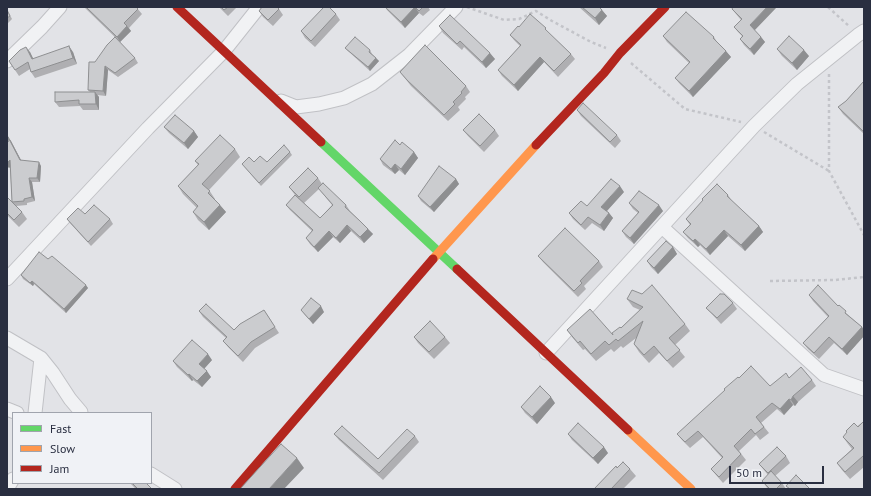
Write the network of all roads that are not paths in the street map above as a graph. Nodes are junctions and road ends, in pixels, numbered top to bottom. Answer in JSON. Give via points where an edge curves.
{"nodes":[{"id":1,"x":60,"y":7,"type":"edge"},
{"id":2,"x":177,"y":7,"type":"edge"},
{"id":3,"x":259,"y":7,"type":"edge"},
{"id":4,"x":456,"y":7,"type":"edge"},
{"id":5,"x":665,"y":7,"type":"edge"},
{"id":6,"x":862,"y":35,"type":"edge"},
{"id":7,"x":224,"y":51,"type":"junction"},
{"id":8,"x":7,"y":61,"type":"edge"},
{"id":9,"x":274,"y":98,"type":"junction"},
{"id":10,"x":662,"y":227,"type":"junction"},
{"id":11,"x":439,"y":252,"type":"junction"},
{"id":12,"x":7,"y":279,"type":"edge"},
{"id":13,"x":7,"y":338,"type":"edge"},
{"id":14,"x":546,"y":353,"type":"junction"},
{"id":15,"x":41,"y":358,"type":"junction"},
{"id":16,"x":864,"y":389,"type":"edge"},
{"id":17,"x":35,"y":412,"type":"edge"},
{"id":18,"x":79,"y":412,"type":"edge"},
{"id":19,"x":152,"y":475,"type":"edge"},
{"id":20,"x":175,"y":489,"type":"edge"},
{"id":21,"x":235,"y":489,"type":"edge"},
{"id":22,"x":691,"y":489,"type":"edge"}],
"edges":[{"from":1,"to":8,"type":"street"},
{"from":2,"to":7,"type":"street"},
{"from":3,"to":7,"type":"street"},
{"from":4,"to":9,"type":"street","via":[[409,55],[372,84],[344,98],[319,104],[296,107]]},
{"from":5,"to":11,"type":"street"},
{"from":6,"to":10,"type":"street","via":[[829,57],[797,84],[754,126]]},
{"from":7,"to":9,"type":"street"},
{"from":7,"to":12,"type":"street"},
{"from":9,"to":11,"type":"street"},
{"from":10,"to":14,"type":"street"},
{"from":10,"to":16,"type":"street","via":[[824,375]]},
{"from":11,"to":14,"type":"street"},
{"from":11,"to":21,"type":"street"},
{"from":13,"to":15,"type":"street"},
{"from":14,"to":22,"type":"street"},
{"from":15,"to":17,"type":"street"},
{"from":15,"to":18,"type":"street"},
{"from":19,"to":20,"type":"street"}]}
